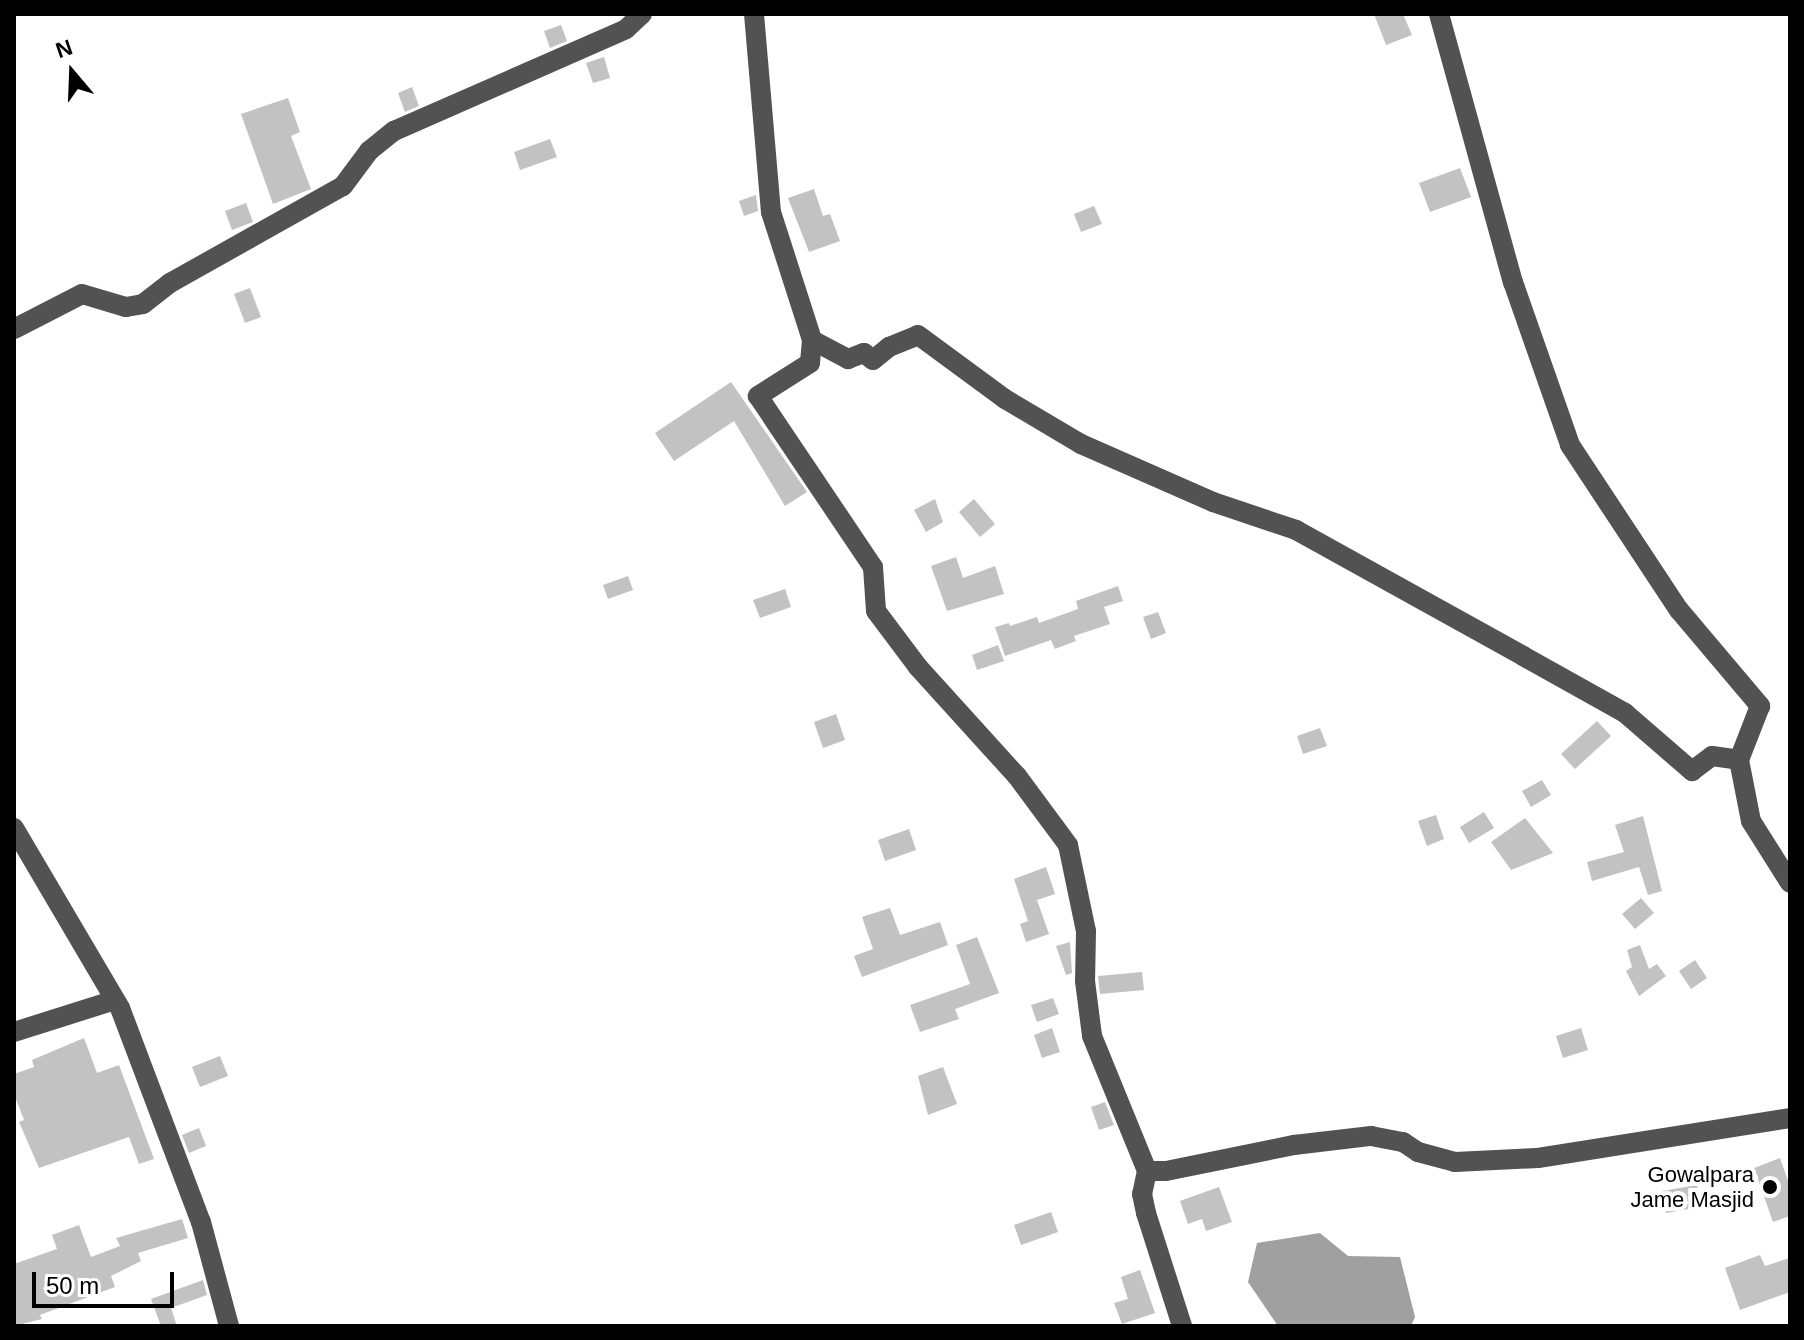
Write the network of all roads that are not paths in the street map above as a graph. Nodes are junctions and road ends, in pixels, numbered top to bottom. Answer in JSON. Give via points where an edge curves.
{"nodes":[{"id":1,"x":642,"y":14,"type":"edge"},
{"id":2,"x":754,"y":14,"type":"edge"},
{"id":3,"x":1439,"y":14,"type":"edge"},
{"id":4,"x":14,"y":329,"type":"edge"},
{"id":5,"x":812,"y":340,"type":"junction"},
{"id":6,"x":1739,"y":760,"type":"junction"},
{"id":7,"x":14,"y":828,"type":"edge"},
{"id":8,"x":1790,"y":883,"type":"edge"},
{"id":9,"x":115,"y":1000,"type":"junction"},
{"id":10,"x":14,"y":1032,"type":"edge"},
{"id":11,"x":1790,"y":1118,"type":"edge"},
{"id":12,"x":1147,"y":1171,"type":"junction"},
{"id":13,"x":229,"y":1326,"type":"edge"},
{"id":14,"x":1182,"y":1326,"type":"edge"}],
"edges":[{"from":1,"to":4,"type":"street","via":[[626,29],[394,131],[369,151],[343,186],[170,283],[143,304],[126,307],[82,294]]},
{"from":2,"to":5,"type":"street","via":[[771,212]]},
{"from":3,"to":6,"type":"street","via":[[1491,209],[1570,445],[1679,610],[1760,706]]},
{"from":5,"to":6,"type":"street","via":[[848,359],[864,353],[873,360],[918,335],[1005,399],[1081,444],[1213,502],[1296,530],[1625,713],[1692,771],[1712,756]]},
{"from":5,"to":12,"type":"street","via":[[810,363],[758,396],[873,567],[876,611],[918,667],[1017,776],[1068,845],[1086,931],[1092,1036]]},
{"from":6,"to":8,"type":"street","via":[[1751,821]]},
{"from":7,"to":9,"type":"street"},
{"from":9,"to":10,"type":"street"},
{"from":9,"to":13,"type":"street","via":[[195,1207]]},
{"from":11,"to":12,"type":"street","via":[[1538,1158],[1455,1162],[1371,1136]]},
{"from":12,"to":14,"type":"street","via":[[1142,1194],[1146,1213]]}]}
